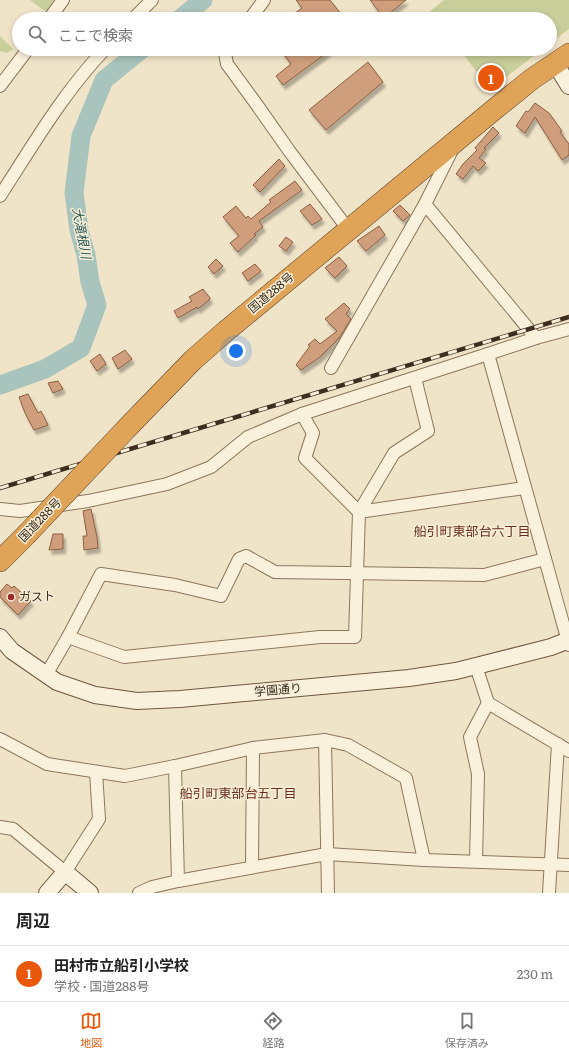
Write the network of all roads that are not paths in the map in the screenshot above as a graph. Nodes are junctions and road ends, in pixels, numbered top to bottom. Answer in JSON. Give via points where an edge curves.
{"nodes":[{"id":1,"x":63,"y":0,"type":"edge"},
{"id":2,"x":152,"y":0,"type":"edge"},
{"id":3,"x":264,"y":0,"type":"edge"},
{"id":4,"x":55,"y":12,"type":"edge"},
{"id":5,"x":140,"y":12,"type":"edge"},
{"id":6,"x":255,"y":12,"type":"edge"},
{"id":7,"x":23,"y":56,"type":"edge"},
{"id":8,"x":98,"y":56,"type":"edge"},
{"id":9,"x":225,"y":56,"type":"edge"},
{"id":10,"x":562,"y":58,"type":"edge"},
{"id":11,"x":0,"y":86,"type":"edge"},
{"id":12,"x":569,"y":86,"type":"edge"},
{"id":13,"x":457,"y":140,"type":"junction"},
{"id":14,"x":0,"y":196,"type":"edge"},
{"id":15,"x":425,"y":204,"type":"junction"},
{"id":16,"x":348,"y":229,"type":"junction"},
{"id":17,"x":569,"y":329,"type":"edge"},
{"id":18,"x":536,"y":338,"type":"junction"},
{"id":19,"x":488,"y":354,"type":"junction"},
{"id":20,"x":331,"y":368,"type":"dead end"},
{"id":21,"x":415,"y":378,"type":"junction"},
{"id":22,"x":302,"y":414,"type":"junction"},
{"id":23,"x":524,"y":488,"type":"junction"},
{"id":24,"x":0,"y":509,"type":"edge"},
{"id":25,"x":359,"y":512,"type":"junction"},
{"id":26,"x":546,"y":558,"type":"junction"},
{"id":27,"x":0,"y":561,"type":"edge"},
{"id":28,"x":357,"y":573,"type":"junction"},
{"id":29,"x":0,"y":637,"type":"edge"},
{"id":30,"x":68,"y":637,"type":"junction"},
{"id":31,"x":568,"y":642,"type":"edge"},
{"id":32,"x":476,"y":666,"type":"junction"},
{"id":33,"x":46,"y":675,"type":"junction"},
{"id":34,"x":488,"y":703,"type":"junction"},
{"id":35,"x":0,"y":739,"type":"edge"},
{"id":36,"x":325,"y":740,"type":"junction"},
{"id":37,"x":558,"y":744,"type":"junction"},
{"id":38,"x":253,"y":748,"type":"junction"},
{"id":39,"x":569,"y":751,"type":"edge"},
{"id":40,"x":175,"y":766,"type":"junction"},
{"id":41,"x":96,"y":772,"type":"junction"},
{"id":42,"x":0,"y":827,"type":"edge"},
{"id":43,"x":327,"y":854,"type":"junction"},
{"id":44,"x":424,"y":860,"type":"junction"},
{"id":45,"x":476,"y":861,"type":"junction"},
{"id":46,"x":551,"y":863,"type":"junction"},
{"id":47,"x":569,"y":864,"type":"edge"},
{"id":48,"x":252,"y":867,"type":"junction"},
{"id":49,"x":65,"y":872,"type":"junction"},
{"id":50,"x":178,"y":881,"type":"junction"},
{"id":51,"x":47,"y":893,"type":"edge"},
{"id":52,"x":90,"y":893,"type":"edge"},
{"id":53,"x":139,"y":893,"type":"edge"},
{"id":54,"x":328,"y":893,"type":"edge"},
{"id":55,"x":549,"y":893,"type":"edge"}],
"edges":[{"from":1,"to":4,"type":"street"},
{"from":2,"to":5,"type":"street"},
{"from":3,"to":6,"type":"street"},
{"from":7,"to":11,"type":"street"},
{"from":8,"to":14,"type":"street","via":[[58,106]]},
{"from":9,"to":16,"type":"street","via":[[226,64]]},
{"from":10,"to":12,"type":"street"},
{"from":10,"to":13,"type":"highway","name":"国道288号"},
{"from":13,"to":15,"type":"street"},
{"from":13,"to":16,"type":"highway","name":"国道288号"},
{"from":15,"to":18,"type":"street"},
{"from":15,"to":20,"type":"street"},
{"from":16,"to":27,"type":"highway","name":"国道288号","bridge":true,"via":[[193,360]]},
{"from":17,"to":18,"type":"street"},
{"from":18,"to":19,"type":"street"},
{"from":19,"to":21,"type":"street"},
{"from":19,"to":23,"type":"street"},
{"from":21,"to":22,"type":"street"},
{"from":21,"to":25,"type":"street","via":[[428,431],[394,453]]},
{"from":22,"to":24,"type":"street","via":[[248,436],[211,467],[167,484],[88,501],[20,511]]},
{"from":22,"to":25,"type":"street","via":[[313,433],[305,458]]},
{"from":23,"to":25,"type":"street"},
{"from":23,"to":26,"type":"street"},
{"from":25,"to":28,"type":"street"},
{"from":26,"to":28,"type":"street","via":[[484,575]]},
{"from":26,"to":31,"type":"street"},
{"from":28,"to":30,"type":"street","via":[[356,637],[320,637],[124,657]]},
{"from":28,"to":30,"type":"street","via":[[275,572],[246,556],[239,559],[221,596],[175,585],[101,574]]},
{"from":29,"to":33,"type":"street","name":"学園通り","via":[[12,651]]},
{"from":30,"to":33,"type":"street"},
{"from":31,"to":32,"type":"street","name":"学園通り"},
{"from":32,"to":33,"type":"street","name":"学園通り","via":[[409,678],[137,701],[95,695],[57,682]]},
{"from":32,"to":34,"type":"street"},
{"from":34,"to":37,"type":"street"},
{"from":34,"to":45,"type":"street","via":[[470,737],[478,774]]},
{"from":35,"to":41,"type":"street","via":[[47,764]]},
{"from":36,"to":38,"type":"street"},
{"from":36,"to":43,"type":"street"},
{"from":36,"to":44,"type":"street","via":[[348,745],[406,778]]},
{"from":37,"to":39,"type":"street"},
{"from":37,"to":46,"type":"street"},
{"from":38,"to":40,"type":"street"},
{"from":38,"to":48,"type":"street"},
{"from":40,"to":41,"type":"street","via":[[125,776]]},
{"from":40,"to":50,"type":"street"},
{"from":41,"to":49,"type":"street","via":[[98,819]]},
{"from":42,"to":49,"type":"street","via":[[14,829]]},
{"from":43,"to":44,"type":"street"},
{"from":43,"to":48,"type":"street"},
{"from":43,"to":54,"type":"street"},
{"from":44,"to":45,"type":"street"},
{"from":45,"to":46,"type":"street"},
{"from":46,"to":47,"type":"street"},
{"from":46,"to":55,"type":"street"},
{"from":48,"to":50,"type":"street"},
{"from":49,"to":51,"type":"street"},
{"from":49,"to":52,"type":"street"},
{"from":50,"to":53,"type":"street"}]}
